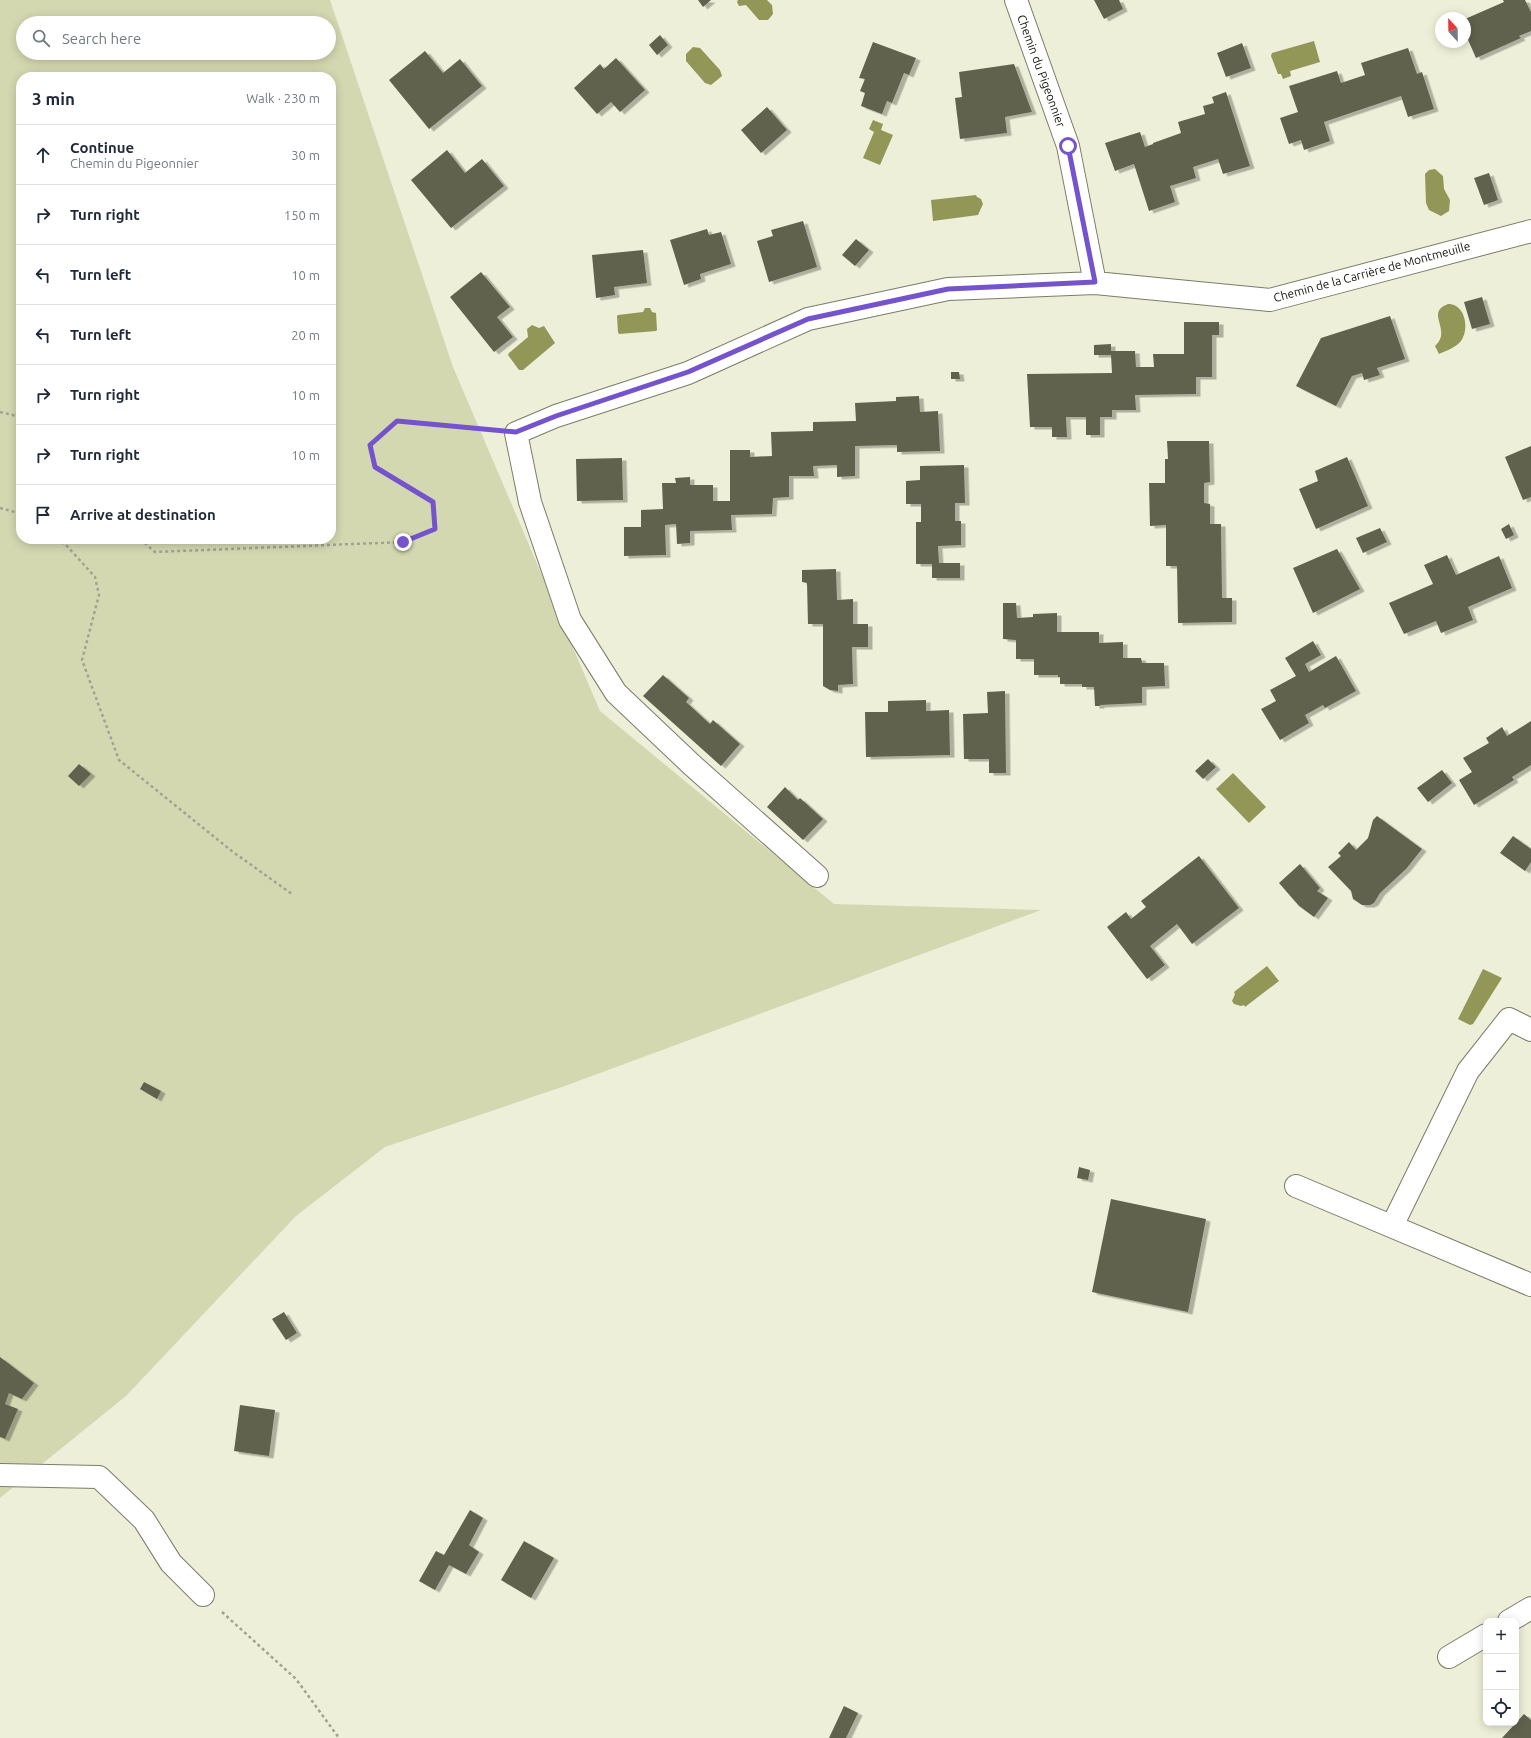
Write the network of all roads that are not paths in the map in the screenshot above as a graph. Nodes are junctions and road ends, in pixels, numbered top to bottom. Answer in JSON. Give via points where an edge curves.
{"nodes":[{"id":1,"x":1016,"y":0,"type":"edge"},
{"id":2,"x":1531,"y":231,"type":"edge"},
{"id":3,"x":1095,"y":282,"type":"junction"},
{"id":4,"x":817,"y":876,"type":"dead end"},
{"id":5,"x":1531,"y":1030,"type":"edge"},
{"id":6,"x":1296,"y":1186,"type":"dead end"},
{"id":7,"x":1392,"y":1226,"type":"junction"},
{"id":8,"x":1531,"y":1285,"type":"edge"},
{"id":9,"x":0,"y":1475,"type":"edge"},
{"id":10,"x":203,"y":1594,"type":"road end"},
{"id":11,"x":1531,"y":1608,"type":"edge"},
{"id":12,"x":1514,"y":1618,"type":"edge"},
{"id":13,"x":1483,"y":1637,"type":"edge"},
{"id":14,"x":1449,"y":1657,"type":"dead end"}],
"edges":[{"from":1,"to":3,"type":"street","name":"Chemin du Pigeonnier","via":[[1068,146]]},
{"from":2,"to":3,"type":"street","name":"Chemin de la Carrière de Montmeuille","via":[[1270,300]]},
{"from":3,"to":4,"type":"street","name":"Chemin de la Carrière de Montmeuille","via":[[948,289],[808,319],[688,372],[516,432],[530,502],[570,620],[616,693],[692,765]]},
{"from":5,"to":7,"type":"street","via":[[1509,1019],[1468,1071]]},
{"from":6,"to":7,"type":"street"},
{"from":7,"to":8,"type":"street"},
{"from":9,"to":10,"type":"street","via":[[99,1477],[144,1520],[171,1563]]},
{"from":11,"to":12,"type":"street"},
{"from":13,"to":14,"type":"street"}]}
